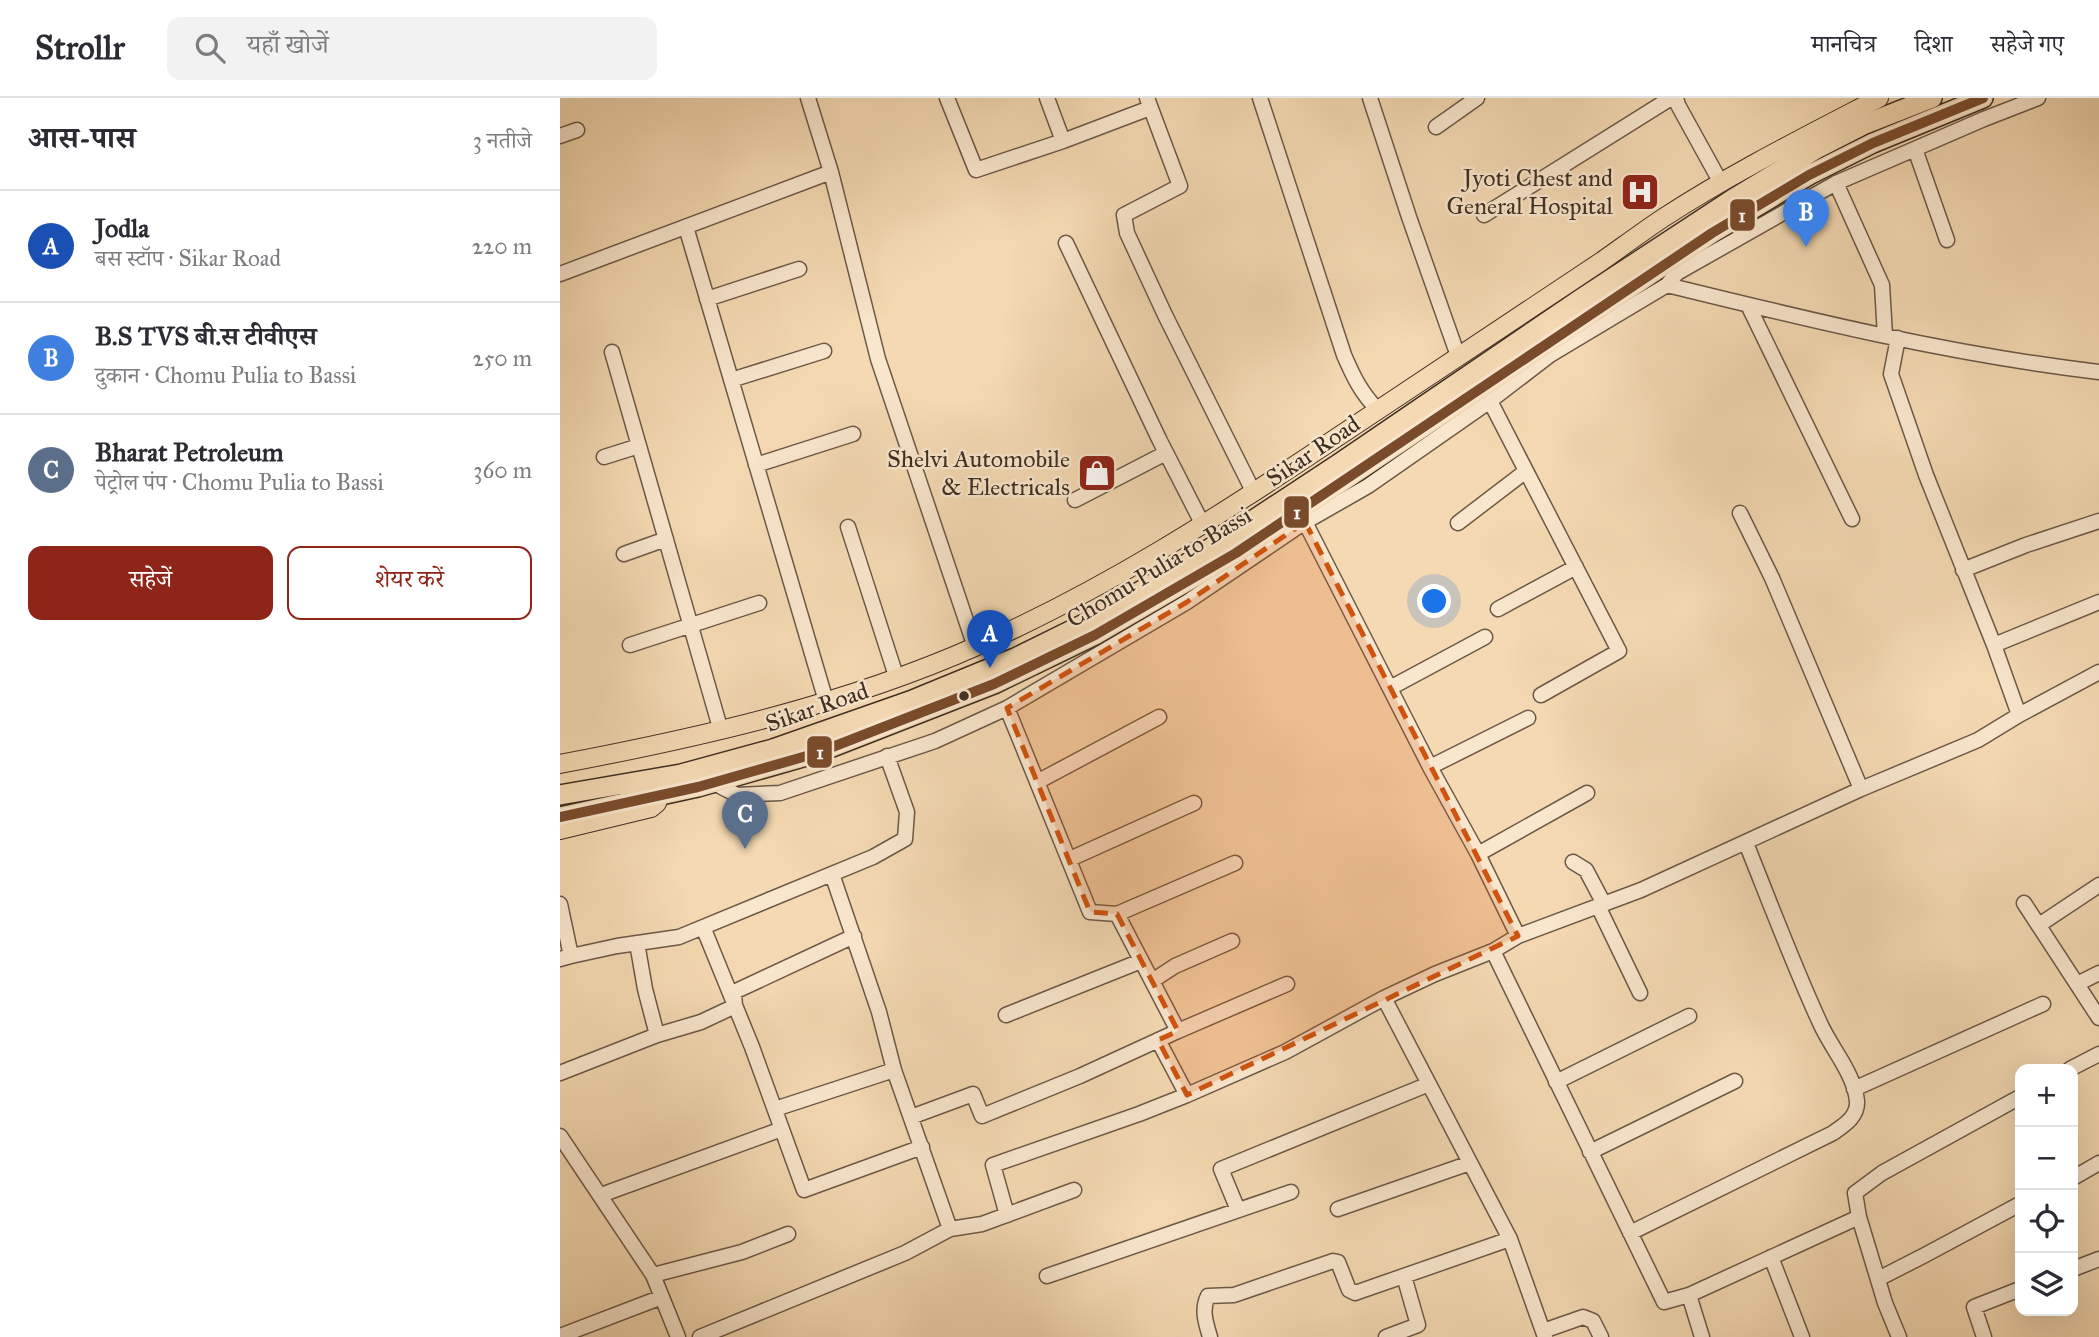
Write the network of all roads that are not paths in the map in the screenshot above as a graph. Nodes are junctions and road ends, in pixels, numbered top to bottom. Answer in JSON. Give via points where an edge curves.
{"nodes":[{"id":1,"x":808,"y":98,"type":"edge"},
{"id":2,"x":947,"y":98,"type":"edge"},
{"id":3,"x":1047,"y":98,"type":"edge"},
{"id":4,"x":1260,"y":98,"type":"edge"},
{"id":5,"x":1370,"y":98,"type":"edge"},
{"id":6,"x":1476,"y":98,"type":"edge"},
{"id":7,"x":1673,"y":98,"type":"edge"},
{"id":8,"x":1879,"y":98,"type":"edge"},
{"id":9,"x":1932,"y":98,"type":"edge"},
{"id":10,"x":1983,"y":98,"type":"edge"},
{"id":11,"x":2038,"y":98,"type":"edge"},
{"id":12,"x":1148,"y":103,"type":"edge"},
{"id":13,"x":1436,"y":128,"type":"dead end"},
{"id":14,"x":577,"y":130,"type":"dead end"},
{"id":15,"x":560,"y":136,"type":"edge"},
{"id":16,"x":1063,"y":141,"type":"junction"},
{"id":17,"x":1915,"y":149,"type":"junction"},
{"id":18,"x":831,"y":172,"type":"junction"},
{"id":19,"x":1721,"y":183,"type":"junction"},
{"id":20,"x":1836,"y":183,"type":"junction"},
{"id":21,"x":1484,"y":215,"type":"dead end"},
{"id":22,"x":686,"y":227,"type":"junction"},
{"id":23,"x":1947,"y":240,"type":"dead end"},
{"id":24,"x":1066,"y":243,"type":"dead end"},
{"id":25,"x":799,"y":269,"type":"dead end"},
{"id":26,"x":560,"y":274,"type":"edge"},
{"id":27,"x":1667,"y":285,"type":"junction"},
{"id":28,"x":707,"y":299,"type":"junction"},
{"id":29,"x":1748,"y":305,"type":"junction"},
{"id":30,"x":1891,"y":337,"type":"junction"},
{"id":31,"x":824,"y":351,"type":"dead end"},
{"id":32,"x":612,"y":352,"type":"dead end"},
{"id":33,"x":1458,"y":356,"type":"junction"},
{"id":34,"x":2099,"y":372,"type":"edge"},
{"id":35,"x":731,"y":380,"type":"junction"},
{"id":36,"x":1490,"y":401,"type":"junction"},
{"id":37,"x":1378,"y":410,"type":"junction"},
{"id":38,"x":853,"y":434,"type":"dead end"},
{"id":39,"x":639,"y":446,"type":"junction"},
{"id":40,"x":1166,"y":453,"type":"junction"},
{"id":41,"x":604,"y":457,"type":"dead end"},
{"id":42,"x":756,"y":465,"type":"junction"},
{"id":43,"x":1526,"y":471,"type":"junction"},
{"id":44,"x":1254,"y":493,"type":"junction"},
{"id":45,"x":1075,"y":499,"type":"dead end"},
{"id":46,"x":1740,"y":513,"type":"dead end"},
{"id":47,"x":1852,"y":519,"type":"dead end"},
{"id":48,"x":2099,"y":521,"type":"edge"},
{"id":49,"x":1305,"y":522,"type":"junction"},
{"id":50,"x":1458,"y":523,"type":"dead end"},
{"id":51,"x":1203,"y":526,"type":"junction"},
{"id":52,"x":848,"y":527,"type":"dead end"},
{"id":53,"x":666,"y":539,"type":"junction"},
{"id":54,"x":624,"y":554,"type":"dead end"},
{"id":55,"x":1576,"y":567,"type":"junction"},
{"id":56,"x":1963,"y":570,"type":"junction"},
{"id":57,"x":2099,"y":602,"type":"edge"},
{"id":58,"x":759,"y":603,"type":"dead end"},
{"id":59,"x":1498,"y":609,"type":"dead end"},
{"id":60,"x":691,"y":626,"type":"junction"},
{"id":61,"x":1485,"y":637,"type":"dead end"},
{"id":62,"x":630,"y":645,"type":"dead end"},
{"id":63,"x":1994,"y":645,"type":"junction"},
{"id":64,"x":975,"y":647,"type":"junction"},
{"id":65,"x":2099,"y":673,"type":"edge"},
{"id":66,"x":897,"y":679,"type":"junction"},
{"id":67,"x":1391,"y":688,"type":"junction"},
{"id":68,"x":1541,"y":695,"type":"dead end"},
{"id":69,"x":826,"y":701,"type":"junction"},
{"id":70,"x":1007,"y":708,"type":"junction"},
{"id":71,"x":2019,"y":715,"type":"junction"},
{"id":72,"x":1159,"y":717,"type":"dead end"},
{"id":73,"x":1528,"y":718,"type":"dead end"},
{"id":74,"x":721,"y":731,"type":"junction"},
{"id":75,"x":887,"y":756,"type":"junction"},
{"id":76,"x":560,"y":764,"type":"edge"},
{"id":77,"x":1430,"y":767,"type":"junction"},
{"id":78,"x":1037,"y":782,"type":"junction"},
{"id":79,"x":714,"y":783,"type":"junction"},
{"id":80,"x":1861,"y":789,"type":"junction"},
{"id":81,"x":1587,"y":793,"type":"dead end"},
{"id":82,"x":560,"y":795,"type":"edge"},
{"id":83,"x":659,"y":796,"type":"junction"},
{"id":84,"x":1194,"y":803,"type":"dead end"},
{"id":85,"x":560,"y":817,"type":"edge"},
{"id":86,"x":560,"y":830,"type":"edge"},
{"id":87,"x":1746,"y":843,"type":"junction"},
{"id":88,"x":1478,"y":854,"type":"junction"},
{"id":89,"x":1070,"y":859,"type":"junction"},
{"id":90,"x":1573,"y":862,"type":"dead end"},
{"id":91,"x":1235,"y":863,"type":"dead end"},
{"id":92,"x":832,"y":874,"type":"junction"},
{"id":93,"x":2099,"y":886,"type":"edge"},
{"id":94,"x":2024,"y":903,"type":"dead end"},
{"id":95,"x":560,"y":904,"type":"edge"},
{"id":96,"x":1601,"y":905,"type":"junction"},
{"id":97,"x":1117,"y":914,"type":"junction"},
{"id":98,"x":2039,"y":925,"type":"junction"},
{"id":99,"x":703,"y":927,"type":"junction"},
{"id":100,"x":854,"y":936,"type":"junction"},
{"id":101,"x":1517,"y":936,"type":"junction"},
{"id":102,"x":1232,"y":942,"type":"dead end"},
{"id":103,"x":637,"y":943,"type":"junction"},
{"id":104,"x":1493,"y":951,"type":"junction"},
{"id":105,"x":565,"y":957,"type":"edge"},
{"id":106,"x":1141,"y":961,"type":"junction"},
{"id":107,"x":2099,"y":973,"type":"edge"},
{"id":108,"x":1152,"y":981,"type":"junction"},
{"id":109,"x":1287,"y":984,"type":"dead end"},
{"id":110,"x":2077,"y":984,"type":"junction"},
{"id":111,"x":1640,"y":993,"type":"dead end"},
{"id":112,"x":1384,"y":998,"type":"junction"},
{"id":113,"x":2043,"y":1003,"type":"dead end"},
{"id":114,"x":735,"y":1006,"type":"junction"},
{"id":115,"x":1006,"y":1015,"type":"dead end"},
{"id":116,"x":1689,"y":1016,"type":"dead end"},
{"id":117,"x":2099,"y":1018,"type":"edge"},
{"id":118,"x":1178,"y":1031,"type":"junction"},
{"id":119,"x":657,"y":1035,"type":"junction"},
{"id":120,"x":1158,"y":1040,"type":"junction"},
{"id":121,"x":2099,"y":1054,"type":"edge"},
{"id":122,"x":2078,"y":1065,"type":"edge"},
{"id":123,"x":894,"y":1070,"type":"junction"},
{"id":124,"x":560,"y":1073,"type":"edge"},
{"id":125,"x":1735,"y":1081,"type":"dead end"},
{"id":126,"x":1556,"y":1082,"type":"junction"},
{"id":127,"x":1429,"y":1084,"type":"junction"},
{"id":128,"x":1854,"y":1089,"type":"junction"},
{"id":129,"x":1187,"y":1095,"type":"junction"},
{"id":130,"x":2015,"y":1100,"type":"edge"},
{"id":131,"x":775,"y":1109,"type":"junction"},
{"id":132,"x":911,"y":1117,"type":"junction"},
{"id":133,"x":782,"y":1129,"type":"junction"},
{"id":134,"x":560,"y":1136,"type":"edge"},
{"id":135,"x":922,"y":1147,"type":"junction"},
{"id":136,"x":1590,"y":1153,"type":"junction"},
{"id":137,"x":1470,"y":1163,"type":"junction"},
{"id":138,"x":2099,"y":1163,"type":"edge"},
{"id":139,"x":2078,"y":1175,"type":"edge"},
{"id":140,"x":1074,"y":1190,"type":"dead end"},
{"id":141,"x":1292,"y":1192,"type":"dead end"},
{"id":142,"x":601,"y":1195,"type":"junction"},
{"id":143,"x":2015,"y":1207,"type":"edge"},
{"id":144,"x":1338,"y":1209,"type":"dead end"},
{"id":145,"x":1238,"y":1210,"type":"junction"},
{"id":146,"x":1007,"y":1215,"type":"junction"},
{"id":147,"x":1859,"y":1217,"type":"junction"},
{"id":148,"x":950,"y":1229,"type":"junction"},
{"id":149,"x":1630,"y":1233,"type":"junction"},
{"id":150,"x":788,"y":1234,"type":"dead end"},
{"id":151,"x":1510,"y":1239,"type":"junction"},
{"id":152,"x":1771,"y":1257,"type":"junction"},
{"id":153,"x":2099,"y":1259,"type":"edge"},
{"id":154,"x":2078,"y":1267,"type":"edge"},
{"id":155,"x":653,"y":1275,"type":"junction"},
{"id":156,"x":1047,"y":1276,"type":"dead end"},
{"id":157,"x":1404,"y":1276,"type":"junction"},
{"id":158,"x":1878,"y":1279,"type":"junction"},
{"id":159,"x":2015,"y":1291,"type":"edge"},
{"id":160,"x":1689,"y":1295,"type":"junction"},
{"id":161,"x":662,"y":1297,"type":"junction"},
{"id":162,"x":1544,"y":1334,"type":"edge"},
{"id":163,"x":560,"y":1336,"type":"edge"},
{"id":164,"x":678,"y":1337,"type":"edge"},
{"id":165,"x":700,"y":1337,"type":"edge"},
{"id":166,"x":1210,"y":1337,"type":"edge"},
{"id":167,"x":1386,"y":1337,"type":"edge"},
{"id":168,"x":1601,"y":1337,"type":"edge"},
{"id":169,"x":1702,"y":1337,"type":"edge"},
{"id":170,"x":1802,"y":1337,"type":"edge"},
{"id":171,"x":1899,"y":1337,"type":"edge"},
{"id":172,"x":1984,"y":1337,"type":"edge"}],
"edges":[{"from":1,"to":18,"type":"street"},
{"from":2,"to":16,"type":"street","via":[[976,170]]},
{"from":3,"to":16,"type":"street"},
{"from":4,"to":37,"type":"street","via":[[1344,355],[1364,397]]},
{"from":5,"to":33,"type":"street"},
{"from":6,"to":13,"type":"street"},
{"from":7,"to":19,"type":"street"},
{"from":7,"to":21,"type":"street"},
{"from":8,"to":19,"type":"main road"},
{"from":9,"to":82,"type":"highway","name":"Sikar Road","via":[[1863,125],[1745,192],[1210,549],[1092,620],[910,701],[773,749],[681,774]]},
{"from":10,"to":79,"type":"highway","name":"Chomu Pulia to Bassi","via":[[1820,169],[1712,233],[1237,553],[1096,635],[994,684],[878,730]]},
{"from":11,"to":17,"type":"street"},
{"from":12,"to":16,"type":"street"},
{"from":12,"to":44,"type":"street","via":[[1180,186],[1124,215],[1127,233]]},
{"from":14,"to":15,"type":"street"},
{"from":17,"to":20,"type":"street"},
{"from":17,"to":23,"type":"street"},
{"from":18,"to":22,"type":"street"},
{"from":18,"to":64,"type":"street","via":[[878,359]]},
{"from":19,"to":33,"type":"main road"},
{"from":20,"to":27,"type":"street","via":[[1677,273]]},
{"from":20,"to":30,"type":"street","via":[[1882,285]]},
{"from":22,"to":26,"type":"street"},
{"from":22,"to":28,"type":"street"},
{"from":24,"to":40,"type":"street"},
{"from":25,"to":28,"type":"street"},
{"from":27,"to":29,"type":"street"},
{"from":27,"to":36,"type":"street","via":[[1550,355]]},
{"from":28,"to":35,"type":"street"},
{"from":29,"to":30,"type":"street"},
{"from":29,"to":47,"type":"street"},
{"from":30,"to":34,"type":"street"},
{"from":30,"to":56,"type":"street","via":[[1891,374]]},
{"from":31,"to":35,"type":"street"},
{"from":32,"to":39,"type":"street"},
{"from":33,"to":37,"type":"main road"},
{"from":35,"to":42,"type":"street"},
{"from":36,"to":43,"type":"street"},
{"from":36,"to":49,"type":"street","via":[[1368,486]]},
{"from":37,"to":44,"type":"main road"},
{"from":38,"to":42,"type":"street"},
{"from":39,"to":41,"type":"street"},
{"from":39,"to":53,"type":"street"},
{"from":40,"to":45,"type":"street"},
{"from":40,"to":51,"type":"street"},
{"from":42,"to":69,"type":"street"},
{"from":43,"to":50,"type":"street"},
{"from":43,"to":55,"type":"street"},
{"from":44,"to":51,"type":"main road"},
{"from":46,"to":80,"type":"street"},
{"from":48,"to":56,"type":"street"},
{"from":49,"to":67,"type":"street"},
{"from":49,"to":70,"type":"street","via":[[1187,601]]},
{"from":51,"to":64,"type":"main road","via":[[1094,590]]},
{"from":52,"to":66,"type":"street"},
{"from":53,"to":54,"type":"street"},
{"from":53,"to":60,"type":"street"},
{"from":55,"to":59,"type":"street"},
{"from":55,"to":68,"type":"street","via":[[1619,651]]},
{"from":56,"to":63,"type":"street"},
{"from":57,"to":63,"type":"street"},
{"from":58,"to":60,"type":"street"},
{"from":60,"to":62,"type":"street"},
{"from":60,"to":74,"type":"street"},
{"from":61,"to":67,"type":"street"},
{"from":63,"to":71,"type":"street"},
{"from":64,"to":66,"type":"main road"},
{"from":65,"to":71,"type":"street"},
{"from":66,"to":69,"type":"main road"},
{"from":67,"to":77,"type":"street"},
{"from":69,"to":74,"type":"main road"},
{"from":70,"to":75,"type":"street","via":[[935,741]]},
{"from":70,"to":78,"type":"street"},
{"from":71,"to":80,"type":"street","via":[[1978,740]]},
{"from":72,"to":78,"type":"street"},
{"from":73,"to":77,"type":"street"},
{"from":74,"to":76,"type":"main road"},
{"from":75,"to":79,"type":"street","via":[[780,793],[737,795]]},
{"from":75,"to":92,"type":"street","via":[[907,812],[905,839]]},
{"from":77,"to":88,"type":"street"},
{"from":78,"to":89,"type":"street"},
{"from":79,"to":83,"type":"highway","name":"Chomu Pulia to Bassi"},
{"from":80,"to":87,"type":"street"},
{"from":81,"to":88,"type":"street"},
{"from":83,"to":85,"type":"highway","name":"Chomu Pulia to Bassi"},
{"from":83,"to":86,"type":"main road","via":[[651,808]]},
{"from":84,"to":89,"type":"street"},
{"from":87,"to":96,"type":"street"},
{"from":87,"to":128,"type":"street","via":[[1810,1001]]},
{"from":88,"to":101,"type":"street"},
{"from":89,"to":97,"type":"street","via":[[1090,912]]},
{"from":90,"to":96,"type":"street","via":[[1586,870]]},
{"from":91,"to":97,"type":"street"},
{"from":92,"to":99,"type":"street"},
{"from":92,"to":100,"type":"street"},
{"from":93,"to":98,"type":"street"},
{"from":94,"to":98,"type":"street"},
{"from":95,"to":105,"type":"street"},
{"from":96,"to":101,"type":"street"},
{"from":96,"to":111,"type":"street"},
{"from":97,"to":106,"type":"street"},
{"from":98,"to":110,"type":"street"},
{"from":99,"to":103,"type":"street","via":[[679,937]]},
{"from":99,"to":114,"type":"street"},
{"from":100,"to":114,"type":"street","via":[[734,992]]},
{"from":100,"to":123,"type":"street"},
{"from":101,"to":104,"type":"street"},
{"from":102,"to":108,"type":"street"},
{"from":103,"to":105,"type":"street"},
{"from":103,"to":119,"type":"street"},
{"from":104,"to":112,"type":"street"},
{"from":104,"to":126,"type":"street"},
{"from":106,"to":108,"type":"street"},
{"from":106,"to":115,"type":"street"},
{"from":107,"to":110,"type":"street"},
{"from":108,"to":118,"type":"street"},
{"from":109,"to":118,"type":"street"},
{"from":110,"to":117,"type":"street"},
{"from":112,"to":127,"type":"street"},
{"from":112,"to":129,"type":"street","via":[[1285,1052]]},
{"from":113,"to":128,"type":"street"},
{"from":114,"to":119,"type":"street"},
{"from":114,"to":131,"type":"street"},
{"from":116,"to":126,"type":"street"},
{"from":118,"to":120,"type":"street"},
{"from":119,"to":124,"type":"street"},
{"from":120,"to":129,"type":"street"},
{"from":120,"to":132,"type":"street","via":[[982,1116],[973,1094]]},
{"from":121,"to":122,"type":"street"},
{"from":123,"to":131,"type":"street"},
{"from":123,"to":132,"type":"street"},
{"from":125,"to":136,"type":"street"},
{"from":126,"to":136,"type":"street"},
{"from":127,"to":137,"type":"street"},
{"from":127,"to":145,"type":"street","via":[[1221,1169]]},
{"from":128,"to":149,"type":"street","via":[[1857,1104],[1853,1118],[1833,1133]]},
{"from":129,"to":146,"type":"street","via":[[993,1166]]},
{"from":130,"to":147,"type":"street","via":[[1882,1173],[1855,1193]]},
{"from":131,"to":133,"type":"street"},
{"from":132,"to":135,"type":"street"},
{"from":133,"to":135,"type":"street","via":[[804,1190]]},
{"from":133,"to":142,"type":"street"},
{"from":134,"to":142,"type":"street"},
{"from":135,"to":148,"type":"street"},
{"from":136,"to":149,"type":"street"},
{"from":137,"to":144,"type":"street"},
{"from":137,"to":151,"type":"street"},
{"from":138,"to":139,"type":"street"},
{"from":140,"to":146,"type":"street"},
{"from":141,"to":145,"type":"street"},
{"from":142,"to":155,"type":"street"},
{"from":143,"to":158,"type":"street"},
{"from":145,"to":156,"type":"street"},
{"from":146,"to":148,"type":"street"},
{"from":147,"to":152,"type":"street"},
{"from":147,"to":158,"type":"street"},
{"from":148,"to":165,"type":"street","via":[[905,1253]]},
{"from":149,"to":160,"type":"street","via":[[1664,1302]]},
{"from":150,"to":155,"type":"street","via":[[742,1252]]},
{"from":151,"to":157,"type":"street"},
{"from":151,"to":162,"type":"street"},
{"from":152,"to":160,"type":"street"},
{"from":152,"to":170,"type":"street"},
{"from":153,"to":154,"type":"street"},
{"from":155,"to":161,"type":"street"},
{"from":157,"to":166,"type":"street","via":[[1355,1293],[1349,1290],[1338,1262],[1333,1261],[1234,1294],[1208,1296],[1204,1304]]},
{"from":157,"to":167,"type":"street","via":[[1418,1325]]},
{"from":158,"to":171,"type":"street"},
{"from":159,"to":172,"type":"street","via":[[1974,1307]]},
{"from":160,"to":169,"type":"street"},
{"from":161,"to":163,"type":"street"},
{"from":161,"to":164,"type":"street"},
{"from":162,"to":168,"type":"street","via":[[1583,1317],[1593,1321]]}]}
